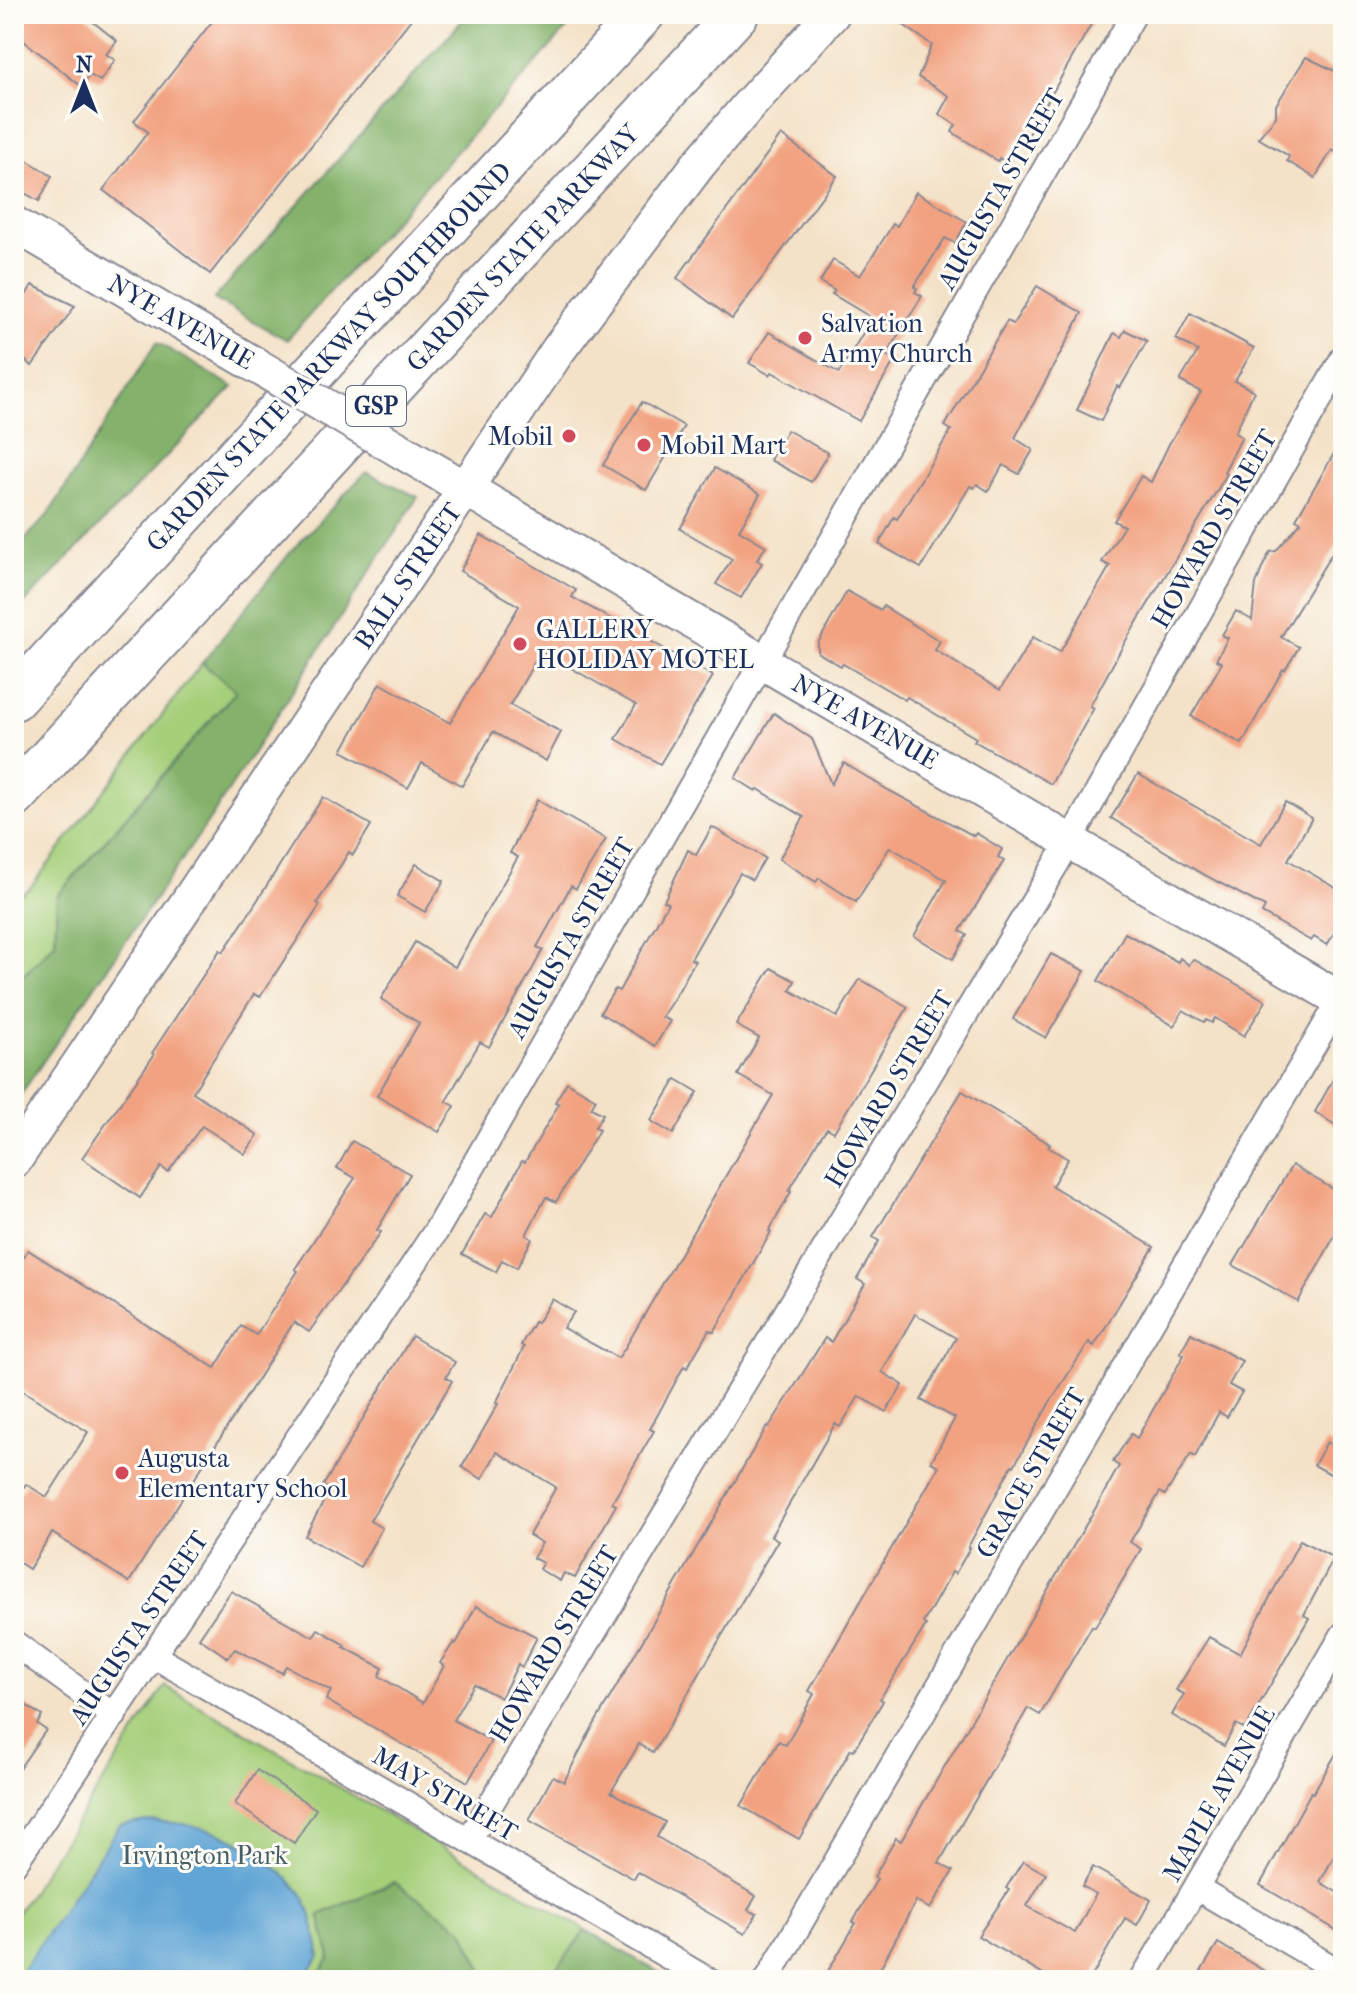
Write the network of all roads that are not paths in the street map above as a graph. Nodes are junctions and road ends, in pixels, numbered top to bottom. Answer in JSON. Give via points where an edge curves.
{"nodes":[{"id":1,"x":643,"y":14,"type":"edge"},
{"id":2,"x":737,"y":14,"type":"edge"},
{"id":3,"x":832,"y":14,"type":"edge"},
{"id":4,"x":1134,"y":14,"type":"edge"},
{"id":5,"x":14,"y":224,"type":"edge"},
{"id":6,"x":1343,"y":358,"type":"edge"},
{"id":7,"x":466,"y":489,"type":"junction"},
{"id":8,"x":761,"y":661,"type":"junction"},
{"id":9,"x":14,"y":699,"type":"edge"},
{"id":10,"x":14,"y":797,"type":"edge"},
{"id":11,"x":1070,"y":841,"type":"junction"},
{"id":12,"x":1342,"y":998,"type":"edge"},
{"id":13,"x":14,"y":1161,"type":"edge"},
{"id":14,"x":1343,"y":1635,"type":"edge"},
{"id":15,"x":14,"y":1643,"type":"edge"},
{"id":16,"x":154,"y":1656,"type":"junction"},
{"id":17,"x":114,"y":1716,"type":"junction"},
{"id":18,"x":469,"y":1840,"type":"junction"},
{"id":19,"x":14,"y":1864,"type":"edge"},
{"id":20,"x":1197,"y":1888,"type":"junction"},
{"id":21,"x":1343,"y":1974,"type":"edge"},
{"id":22,"x":708,"y":1980,"type":"edge"},
{"id":23,"x":767,"y":1980,"type":"edge"},
{"id":24,"x":1142,"y":1980,"type":"edge"}],
"edges":[{"from":1,"to":9,"type":"highway","name":"GARDEN STATE PARKWAY SOUTHBOUND","number":"GSP"},
{"from":2,"to":10,"type":"highway","name":"GARDEN STATE PARKWAY","number":"GSP"},
{"from":3,"to":7,"type":"street","name":"BALL STREET","via":[[670,200],[559,349]]},
{"from":4,"to":8,"type":"street","name":"AUGUSTA STREET"},
{"from":5,"to":7,"type":"street","name":"NYE AVENUE","bridge":true},
{"from":6,"to":11,"type":"street","name":"HOWARD STREET"},
{"from":7,"to":8,"type":"street","name":"NYE AVENUE"},
{"from":7,"to":13,"type":"street","name":"BALL STREET"},
{"from":8,"to":11,"type":"street","name":"NYE AVENUE"},
{"from":8,"to":16,"type":"street","name":"AUGUSTA STREET","via":[[436,1231]]},
{"from":11,"to":12,"type":"street","name":"NYE AVENUE"},
{"from":11,"to":18,"type":"street","name":"HOWARD STREET"},
{"from":12,"to":23,"type":"street","name":"GRACE STREET"},
{"from":14,"to":20,"type":"street","name":"MAPLE AVENUE"},
{"from":15,"to":17,"type":"street"},
{"from":16,"to":17,"type":"street","name":"AUGUSTA STREET"},
{"from":16,"to":18,"type":"street","name":"MAY STREET"},
{"from":17,"to":19,"type":"street","name":"AUGUSTA STREET"},
{"from":18,"to":22,"type":"street","name":"MAY STREET"},
{"from":20,"to":21,"type":"street"},
{"from":20,"to":24,"type":"street","name":"MAPLE AVENUE"}]}
